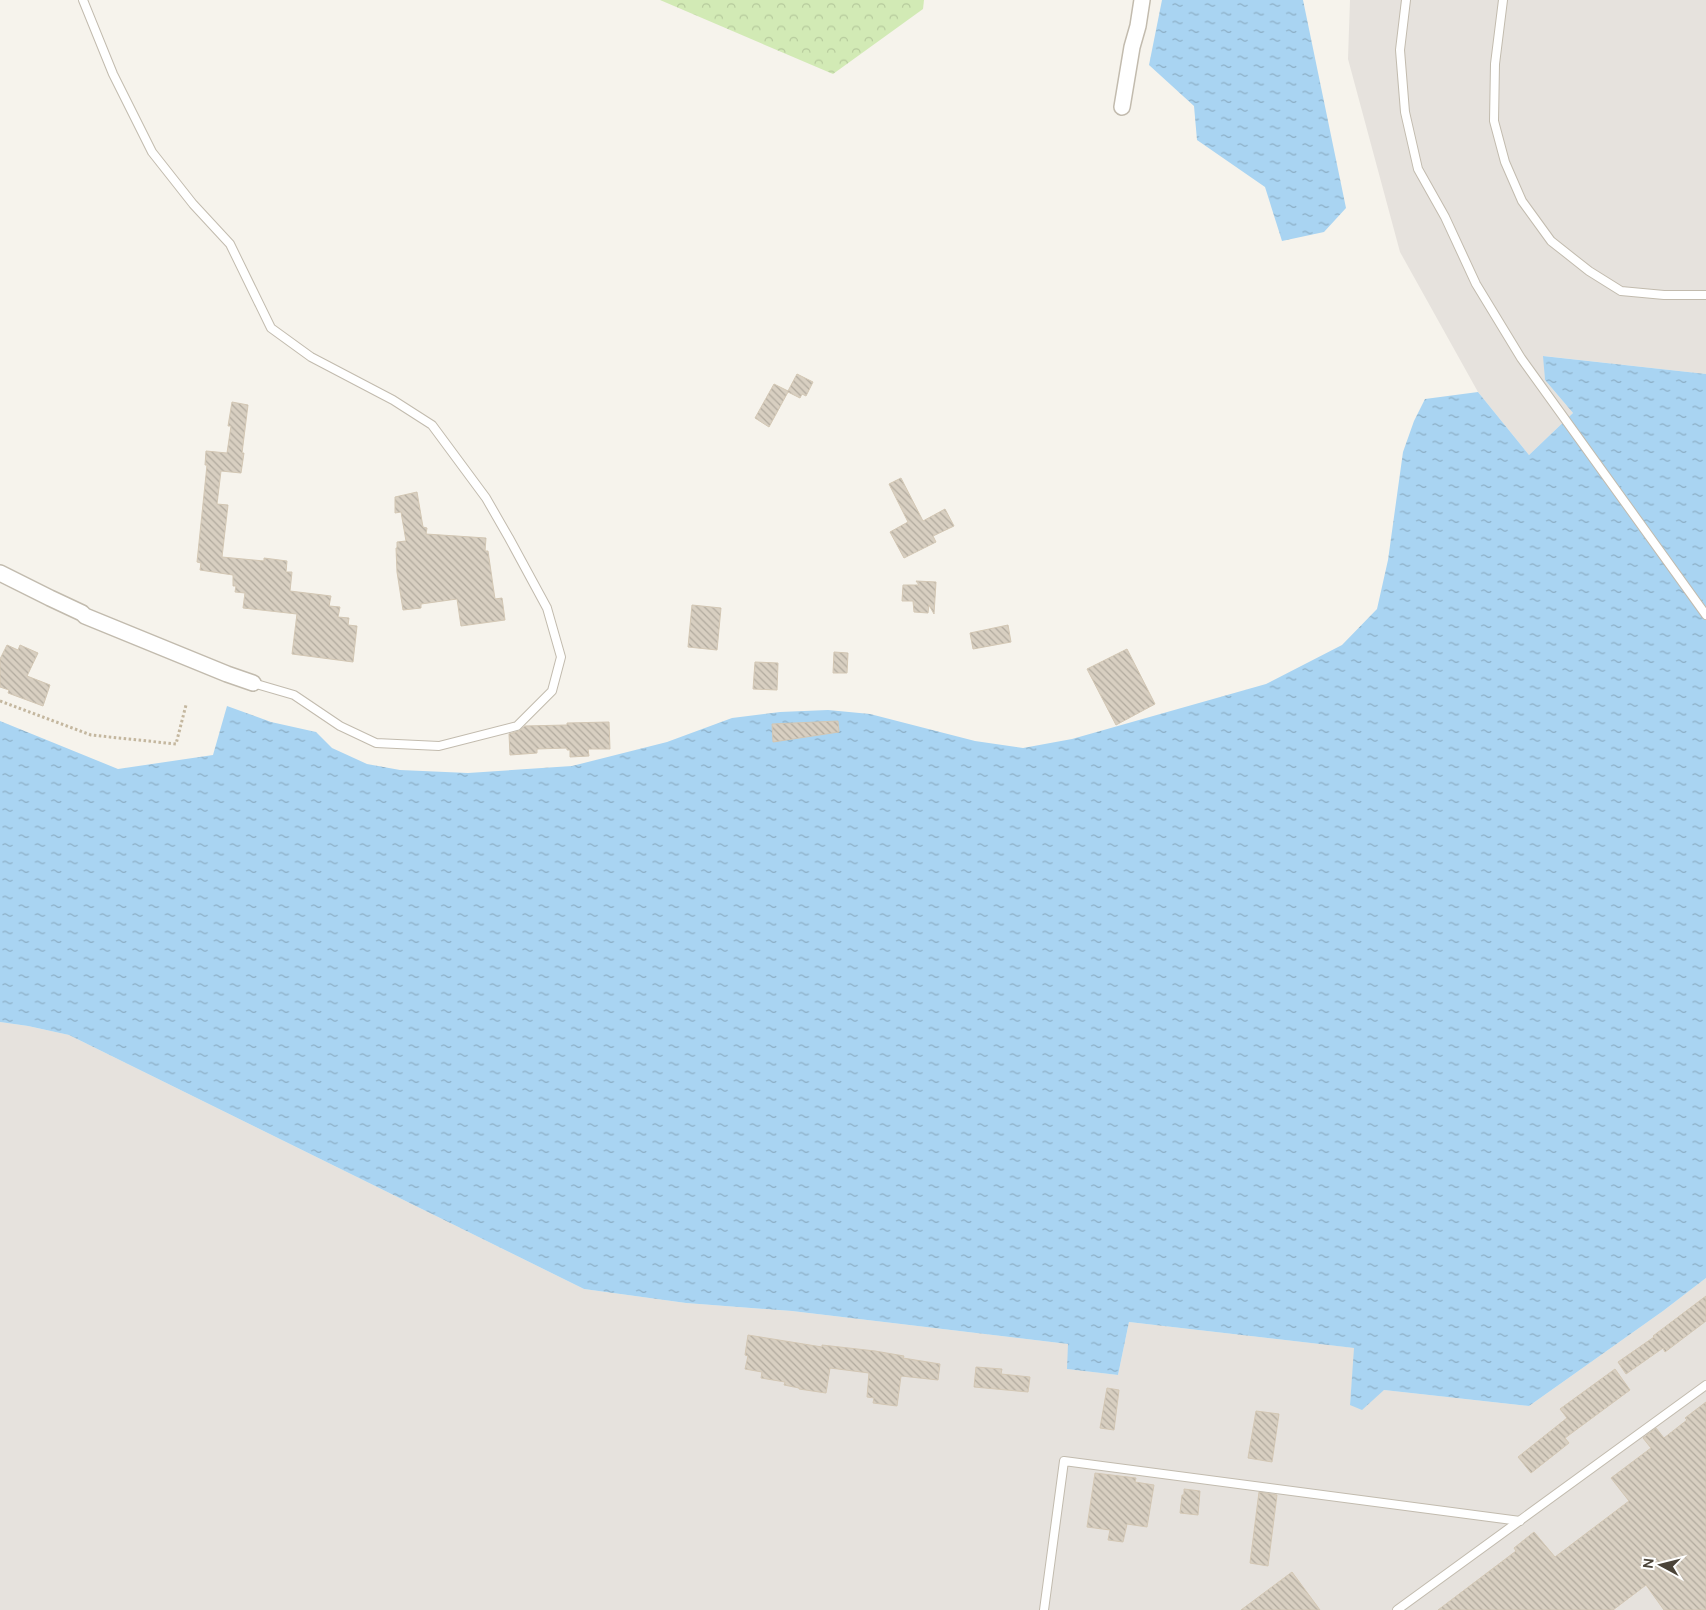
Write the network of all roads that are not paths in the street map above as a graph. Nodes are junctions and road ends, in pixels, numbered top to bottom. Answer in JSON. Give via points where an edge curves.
{"nodes":[{"id":1,"x":83,"y":0,"type":"edge"},
{"id":2,"x":1142,"y":0,"type":"edge"},
{"id":3,"x":1406,"y":0,"type":"edge"},
{"id":4,"x":1502,"y":0,"type":"edge"},
{"id":5,"x":1122,"y":107,"type":"dead end"},
{"id":6,"x":1706,"y":295,"type":"edge"},
{"id":7,"x":0,"y":573,"type":"edge"},
{"id":8,"x":1706,"y":614,"type":"edge"},
{"id":9,"x":254,"y":683,"type":"joint"},
{"id":10,"x":1706,"y":1385,"type":"edge"},
{"id":11,"x":1520,"y":1521,"type":"junction"},
{"id":12,"x":1044,"y":1610,"type":"edge"},
{"id":13,"x":1397,"y":1610,"type":"edge"}],
"edges":[{"from":1,"to":9,"type":"lane","via":[[112,74],[152,152],[230,244],[271,328],[311,357],[393,400],[432,425],[486,498],[509,538],[547,608],[561,657],[552,691],[517,726],[438,746],[376,743],[340,726],[294,695]]},
{"from":2,"to":5,"type":"street"},
{"from":3,"to":8,"type":"lane","via":[[1400,50],[1405,112],[1418,169],[1476,284],[1521,358]]},
{"from":4,"to":6,"type":"lane","via":[[1495,64],[1494,120],[1505,162],[1522,201],[1551,240],[1589,271],[1621,291]]},
{"from":7,"to":9,"type":"street","via":[[85,616]]},
{"from":10,"to":11,"type":"lane"},
{"from":11,"to":12,"type":"lane","via":[[1064,1461]]},
{"from":11,"to":13,"type":"lane"}]}
